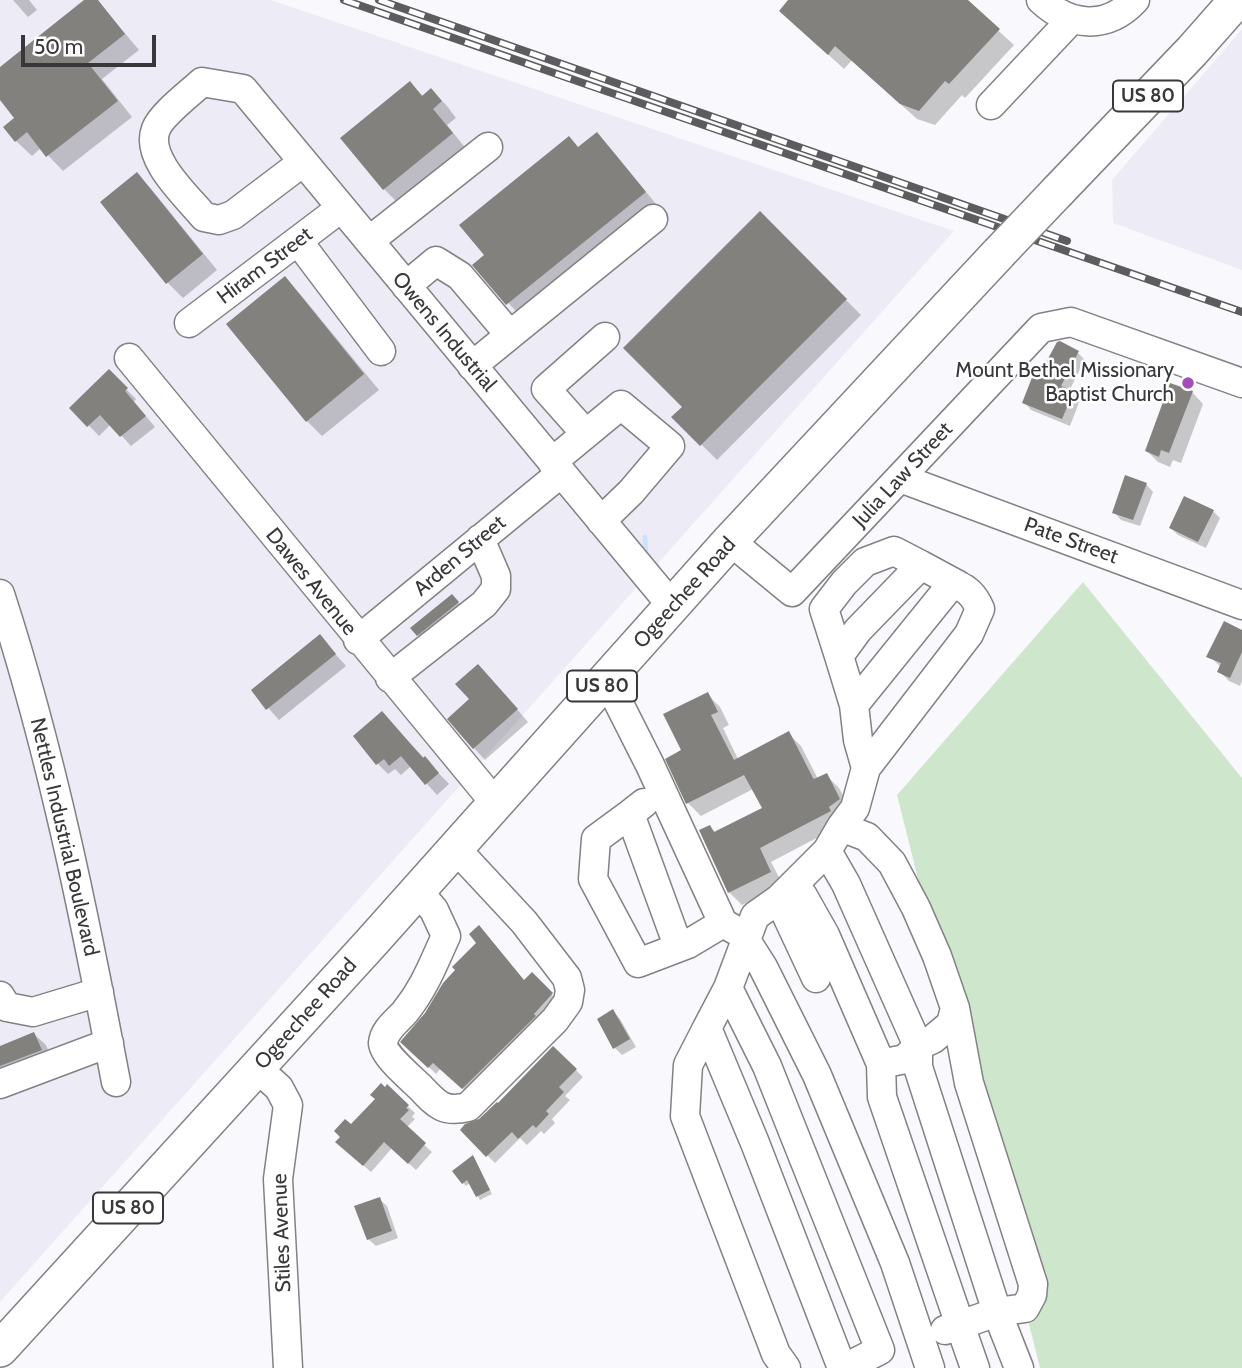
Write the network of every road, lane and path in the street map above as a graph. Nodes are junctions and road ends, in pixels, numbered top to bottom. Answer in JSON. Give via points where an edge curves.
{"nodes":[{"id":1,"x":1041,"y":0,"type":"edge"},
{"id":2,"x":1135,"y":0,"type":"edge"},
{"id":3,"x":1237,"y":0,"type":"edge"},
{"id":4,"x":1071,"y":20,"type":"junction"},
{"id":5,"x":991,"y":105,"type":"dead end"},
{"id":6,"x":488,"y":147,"type":"dead end"},
{"id":7,"x":303,"y":162,"type":"junction"},
{"id":8,"x":341,"y":208,"type":"junction"},
{"id":9,"x":653,"y":219,"type":"dead end"},
{"id":10,"x":298,"y":241,"type":"junction"},
{"id":11,"x":369,"y":241,"type":"junction"},
{"id":12,"x":406,"y":286,"type":"junction"},
{"id":13,"x":189,"y":323,"type":"dead end"},
{"id":14,"x":510,"y":335,"type":"junction"},
{"id":15,"x":605,"y":337,"type":"dead end"},
{"id":16,"x":381,"y":351,"type":"dead end"},
{"id":17,"x":129,"y":358,"type":"dead end"},
{"id":18,"x":472,"y":366,"type":"junction"},
{"id":19,"x":1242,"y":383,"type":"edge"},
{"id":20,"x":586,"y":434,"type":"junction"},
{"id":21,"x":556,"y":467,"type":"junction"},
{"id":22,"x":900,"y":478,"type":"junction"},
{"id":23,"x":601,"y":521,"type":"junction"},
{"id":24,"x":480,"y":539,"type":"junction"},
{"id":25,"x":730,"y":541,"type":"junction"},
{"id":26,"x":921,"y":565,"type":"junction"},
{"id":27,"x":958,"y":585,"type":"junction"},
{"id":28,"x":0,"y":594,"type":"edge"},
{"id":29,"x":1242,"y":605,"type":"edge"},
{"id":30,"x":673,"y":607,"type":"junction"},
{"id":31,"x":359,"y":639,"type":"junction"},
{"id":32,"x":839,"y":656,"type":"junction"},
{"id":33,"x":390,"y":678,"type":"junction"},
{"id":34,"x":607,"y":680,"type":"junction"},
{"id":35,"x":854,"y":705,"type":"junction"},
{"id":36,"x":866,"y":768,"type":"junction"},
{"id":37,"x":662,"y":791,"type":"junction"},
{"id":38,"x":496,"y":804,"type":"junction"},
{"id":39,"x":630,"y":814,"type":"junction"},
{"id":40,"x":834,"y":839,"type":"junction"},
{"id":41,"x":456,"y":849,"type":"junction"},
{"id":42,"x":418,"y":891,"type":"junction"},
{"id":43,"x":786,"y":892,"type":"junction"},
{"id":44,"x":723,"y":923,"type":"junction"},
{"id":45,"x":746,"y":940,"type":"junction"},
{"id":46,"x":688,"y":944,"type":"junction"},
{"id":47,"x":816,"y":978,"type":"dead end"},
{"id":48,"x":728,"y":988,"type":"junction"},
{"id":49,"x":99,"y":992,"type":"junction"},
{"id":50,"x":0,"y":996,"type":"edge"},
{"id":51,"x":955,"y":1008,"type":"junction"},
{"id":52,"x":707,"y":1028,"type":"junction"},
{"id":53,"x":109,"y":1043,"type":"junction"},
{"id":54,"x":918,"y":1046,"type":"junction"},
{"id":55,"x":881,"y":1064,"type":"junction"},
{"id":56,"x":257,"y":1068,"type":"junction"},
{"id":57,"x":116,"y":1082,"type":"dead end"},
{"id":58,"x":0,"y":1084,"type":"edge"},
{"id":59,"x":997,"y":1312,"type":"junction"},
{"id":60,"x":960,"y":1325,"type":"junction"},
{"id":61,"x":920,"y":1337,"type":"junction"},
{"id":62,"x":0,"y":1349,"type":"edge"},
{"id":63,"x":884,"y":1359,"type":"edge"},
{"id":64,"x":288,"y":1368,"type":"edge"},
{"id":65,"x":786,"y":1368,"type":"edge"},
{"id":66,"x":843,"y":1368,"type":"edge"},
{"id":67,"x":930,"y":1368,"type":"edge"},
{"id":68,"x":975,"y":1368,"type":"edge"},
{"id":69,"x":1019,"y":1368,"type":"edge"}],
"edges":[{"from":1,"to":4,"type":"street"},
{"from":2,"to":4,"type":"street","via":[[1113,16],[1091,22]]},
{"from":3,"to":25,"type":"main road","name":"Ogeechee Road","number":"US 80","bridge":true},
{"from":4,"to":5,"type":"street"},
{"from":6,"to":11,"type":"street"},
{"from":7,"to":7,"type":"street","name":"Owens Industrial","via":[[243,89],[202,82],[156,128],[153,148],[159,162],[204,217],[219,220],[233,215]]},
{"from":7,"to":8,"type":"street","name":"Owens Industrial"},
{"from":8,"to":10,"type":"street","name":"Hiram Street"},
{"from":8,"to":11,"type":"street","name":"Owens Industrial"},
{"from":9,"to":14,"type":"street"},
{"from":10,"to":13,"type":"street","name":"Hiram Street"},
{"from":10,"to":16,"type":"street"},
{"from":11,"to":12,"type":"street","name":"Owens Industrial"},
{"from":12,"to":14,"type":"street","via":[[436,261],[460,276]]},
{"from":12,"to":18,"type":"street","name":"Owens Industrial"},
{"from":14,"to":18,"type":"street"},
{"from":15,"to":20,"type":"street","via":[[546,388]]},
{"from":17,"to":31,"type":"street","name":"Dawes Avenue"},
{"from":18,"to":21,"type":"street","name":"Owens Industrial"},
{"from":19,"to":22,"type":"street","name":"Julia Law Street","via":[[1071,322],[1041,328]]},
{"from":20,"to":21,"type":"street","name":"Arden Street"},
{"from":20,"to":23,"type":"street","name":"Arden Street","via":[[621,405],[670,446]]},
{"from":21,"to":23,"type":"street","name":"Owens Industrial"},
{"from":21,"to":24,"type":"street","name":"Arden Street"},
{"from":22,"to":25,"type":"street","name":"Julia Law Street","via":[[792,592]]},
{"from":22,"to":29,"type":"street","name":"Pate Street"},
{"from":23,"to":30,"type":"street","name":"Owens Industrial"},
{"from":24,"to":31,"type":"street","name":"Arden Street"},
{"from":24,"to":33,"type":"street","via":[[496,576],[496,589],[484,604]]},
{"from":25,"to":30,"type":"main road","name":"Ogeechee Road","number":"US 80"},
{"from":26,"to":27,"type":"street"},
{"from":26,"to":32,"type":"street"},
{"from":26,"to":32,"type":"street","via":[[894,551],[865,562],[844,583],[824,609]]},
{"from":27,"to":35,"type":"street","via":[[951,585]]},
{"from":27,"to":36,"type":"street","via":[[975,596],[980,609],[969,634]]},
{"from":28,"to":49,"type":"street","name":"Nettles Industrial Boulevard","via":[[55,784]]},
{"from":30,"to":34,"type":"main road","name":"Ogeechee Road","number":"US 80"},
{"from":31,"to":33,"type":"street","name":"Dawes Avenue"},
{"from":32,"to":35,"type":"street"},
{"from":33,"to":38,"type":"street","name":"Dawes Avenue"},
{"from":34,"to":37,"type":"street"},
{"from":34,"to":38,"type":"main road","name":"Ogeechee Road","number":"US 80"},
{"from":35,"to":36,"type":"street"},
{"from":36,"to":40,"type":"street","via":[[855,808]]},
{"from":37,"to":39,"type":"street"},
{"from":37,"to":44,"type":"street"},
{"from":38,"to":41,"type":"main road","name":"Ogeechee Road","number":"US 80"},
{"from":39,"to":46,"type":"street","via":[[677,943]]},
{"from":39,"to":46,"type":"street","via":[[596,839],[593,878],[638,963]]},
{"from":40,"to":43,"type":"street"},
{"from":40,"to":51,"type":"street","via":[[867,837],[892,863],[927,932]]},
{"from":40,"to":54,"type":"street","via":[[846,884]]},
{"from":41,"to":42,"type":"main road","name":"Ogeechee Road","number":"US 80"},
{"from":41,"to":42,"type":"street","via":[[524,922],[567,978],[570,990],[568,1002],[555,1020],[468,1107],[454,1111],[431,1098],[394,1062],[383,1043],[387,1031],[426,984],[446,936],[434,910]]},
{"from":42,"to":56,"type":"main road","name":"Ogeechee Road","number":"US 80"},
{"from":43,"to":45,"type":"street","via":[[755,916]]},
{"from":43,"to":47,"type":"street"},
{"from":43,"to":55,"type":"street","via":[[803,896],[825,935]]},
{"from":44,"to":45,"type":"street"},
{"from":44,"to":46,"type":"street"},
{"from":45,"to":48,"type":"street"},
{"from":45,"to":61,"type":"street","via":[[817,1075]]},
{"from":48,"to":52,"type":"street"},
{"from":48,"to":63,"type":"street","via":[[767,1066]]},
{"from":49,"to":50,"type":"street","via":[[33,1012],[7,1006]]},
{"from":49,"to":53,"type":"street","name":"Nettles Industrial Boulevard"},
{"from":51,"to":54,"type":"street","via":[[951,1024]]},
{"from":51,"to":59,"type":"street","via":[[969,1083],[1033,1284],[1025,1308]]},
{"from":52,"to":65,"type":"street","via":[[688,1065],[685,1116],[776,1354]]},
{"from":52,"to":66,"type":"street"},
{"from":53,"to":57,"type":"street","name":"Nettles Industrial Boulevard"},
{"from":53,"to":58,"type":"street"},
{"from":54,"to":55,"type":"street","via":[[905,1059]]},
{"from":54,"to":59,"type":"street","via":[[918,1067]]},
{"from":55,"to":60,"type":"street","via":[[881,1097]]},
{"from":56,"to":62,"type":"main road","name":"Ogeechee Road","number":"US 80"},
{"from":56,"to":64,"type":"street","name":"Stiles Avenue","via":[[279,1088],[288,1105],[278,1179]]},
{"from":59,"to":60,"type":"street"},
{"from":59,"to":69,"type":"street"},
{"from":60,"to":61,"type":"street"},
{"from":60,"to":68,"type":"street"},
{"from":61,"to":63,"type":"street"},
{"from":61,"to":67,"type":"street"},
{"from":63,"to":66,"type":"street"}]}
